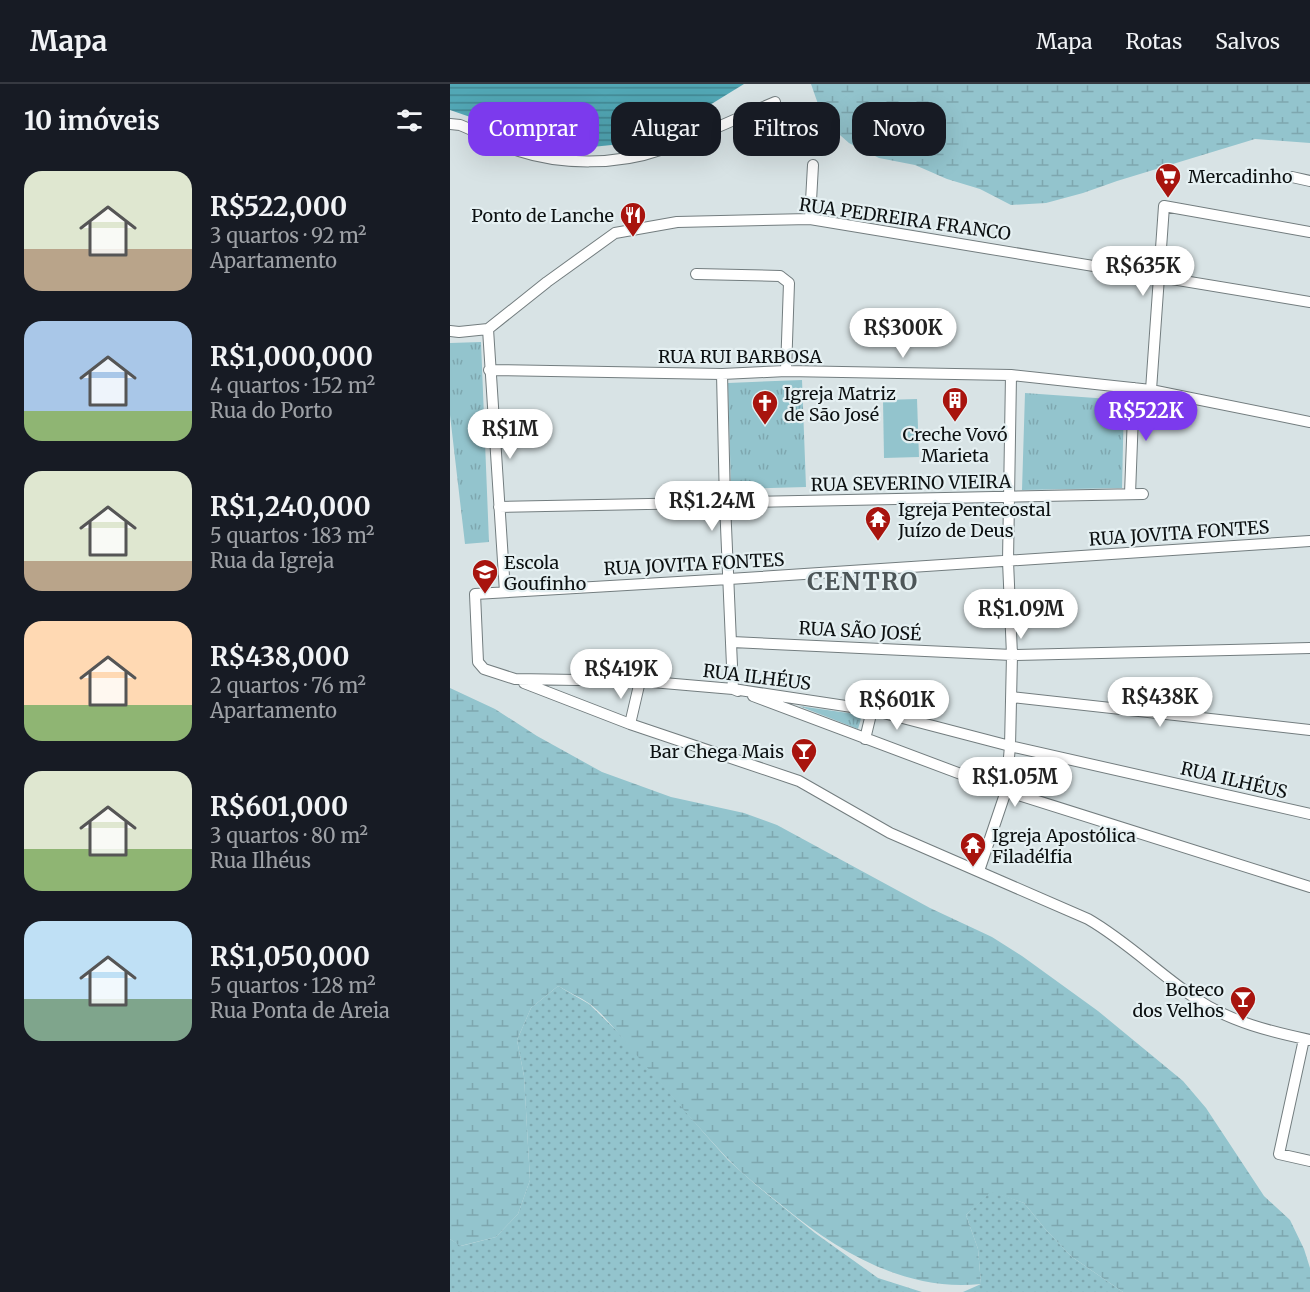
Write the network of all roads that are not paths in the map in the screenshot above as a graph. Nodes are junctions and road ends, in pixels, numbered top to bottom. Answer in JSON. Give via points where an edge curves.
{"nodes":[{"id":1,"x":733,"y":120,"type":"edge"},
{"id":2,"x":450,"y":124,"type":"edge"},
{"id":3,"x":813,"y":165,"type":"dead end"},
{"id":4,"x":1292,"y":177,"type":"dead end"},
{"id":5,"x":1310,"y":181,"type":"edge"},
{"id":6,"x":810,"y":219,"type":"junction"},
{"id":7,"x":1310,"y":232,"type":"edge"},
{"id":8,"x":696,"y":274,"type":"dead end"},
{"id":9,"x":1158,"y":275,"type":"junction"},
{"id":10,"x":1310,"y":302,"type":"edge"},
{"id":11,"x":488,"y":329,"type":"junction"},
{"id":12,"x":450,"y":331,"type":"edge"},
{"id":13,"x":489,"y":370,"type":"junction"},
{"id":14,"x":786,"y":371,"type":"junction"},
{"id":15,"x":722,"y":374,"type":"junction"},
{"id":16,"x":1011,"y":375,"type":"junction"},
{"id":17,"x":1134,"y":388,"type":"junction"},
{"id":18,"x":1151,"y":390,"type":"junction"},
{"id":19,"x":1310,"y":422,"type":"edge"},
{"id":20,"x":1130,"y":494,"type":"junction"},
{"id":21,"x":1143,"y":494,"type":"dead end"},
{"id":22,"x":1008,"y":498,"type":"junction"},
{"id":23,"x":725,"y":503,"type":"junction"},
{"id":24,"x":499,"y":507,"type":"junction"},
{"id":25,"x":1310,"y":541,"type":"edge"},
{"id":26,"x":1008,"y":561,"type":"junction"},
{"id":27,"x":729,"y":579,"type":"junction"},
{"id":28,"x":505,"y":592,"type":"junction"},
{"id":29,"x":475,"y":594,"type":"joint"},
{"id":30,"x":732,"y":642,"type":"junction"},
{"id":31,"x":1310,"y":648,"type":"edge"},
{"id":32,"x":1012,"y":655,"type":"junction"},
{"id":33,"x":515,"y":680,"type":"junction"},
{"id":34,"x":640,"y":681,"type":"junction"},
{"id":35,"x":734,"y":689,"type":"junction"},
{"id":36,"x":1012,"y":696,"type":"junction"},
{"id":37,"x":872,"y":710,"type":"junction"},
{"id":38,"x":630,"y":724,"type":"junction"},
{"id":39,"x":1310,"y":730,"type":"edge"},
{"id":40,"x":865,"y":739,"type":"junction"},
{"id":41,"x":1010,"y":746,"type":"junction"},
{"id":42,"x":1006,"y":791,"type":"junction"},
{"id":43,"x":1310,"y":814,"type":"edge"},
{"id":44,"x":979,"y":871,"type":"junction"},
{"id":45,"x":1310,"y":887,"type":"edge"},
{"id":46,"x":1307,"y":1040,"type":"edge"},
{"id":47,"x":1310,"y":1161,"type":"edge"}],
"edges":[{"from":1,"to":2,"type":"street","via":[[659,151],[587,161],[557,160],[519,151]]},
{"from":3,"to":6,"type":"street"},
{"from":4,"to":5,"type":"street"},
{"from":6,"to":9,"type":"street","name":"RUA PEDREIRA FRANCO"},
{"from":6,"to":11,"type":"street","name":"RUA PEDREIRA FRANCO","via":[[677,222],[615,233]]},
{"from":7,"to":9,"type":"street","via":[[1164,206]]},
{"from":8,"to":14,"type":"street","via":[[780,276],[789,283]]},
{"from":9,"to":10,"type":"street","name":"RUA PEDREIRA FRANCO"},
{"from":9,"to":18,"type":"street"},
{"from":11,"to":12,"type":"street"},
{"from":11,"to":13,"type":"street"},
{"from":13,"to":15,"type":"street","name":"RUA RUI BARBOSA"},
{"from":13,"to":24,"type":"street"},
{"from":14,"to":15,"type":"street","name":"RUA RUI BARBOSA"},
{"from":14,"to":16,"type":"street","name":"RUA RUI BARBOSA"},
{"from":15,"to":23,"type":"street"},
{"from":16,"to":17,"type":"street","name":"RUA RUI BARBOSA"},
{"from":16,"to":22,"type":"street"},
{"from":17,"to":18,"type":"street","name":"RUA RUI BARBOSA"},
{"from":17,"to":20,"type":"street"},
{"from":18,"to":19,"type":"street","name":"RUA RUI BARBOSA"},
{"from":20,"to":21,"type":"street","name":"RUA SEVERINO VIEIRA"},
{"from":20,"to":22,"type":"street","name":"RUA SEVERINO VIEIRA"},
{"from":22,"to":23,"type":"street","name":"RUA SEVERINO VIEIRA"},
{"from":22,"to":26,"type":"street"},
{"from":23,"to":24,"type":"street","name":"RUA SEVERINO VIEIRA"},
{"from":23,"to":27,"type":"street"},
{"from":24,"to":28,"type":"street"},
{"from":25,"to":26,"type":"street","name":"RUA JOVITA FONTES"},
{"from":26,"to":27,"type":"street","name":"RUA JOVITA FONTES"},
{"from":26,"to":32,"type":"street"},
{"from":27,"to":28,"type":"street","name":"RUA JOVITA FONTES"},
{"from":27,"to":30,"type":"street"},
{"from":28,"to":29,"type":"street","name":"RUA JOVITA FONTES"},
{"from":29,"to":33,"type":"street","name":"RUA ILHÉUS","via":[[478,662],[484,669]]},
{"from":30,"to":32,"type":"street","name":"RUA SÃO JOSÉ"},
{"from":30,"to":35,"type":"street"},
{"from":31,"to":32,"type":"street","name":"RUA SÃO JOSÉ"},
{"from":32,"to":36,"type":"street"},
{"from":33,"to":34,"type":"street","name":"RUA ILHÉUS"},
{"from":33,"to":38,"type":"street"},
{"from":34,"to":35,"type":"street","name":"RUA ILHÉUS"},
{"from":34,"to":38,"type":"street"},
{"from":35,"to":37,"type":"street","name":"RUA ILHÉUS"},
{"from":35,"to":40,"type":"street"},
{"from":36,"to":39,"type":"street"},
{"from":36,"to":41,"type":"street"},
{"from":37,"to":40,"type":"street"},
{"from":37,"to":41,"type":"street","name":"RUA ILHÉUS"},
{"from":38,"to":44,"type":"street","via":[[799,781],[890,833]]},
{"from":40,"to":42,"type":"street"},
{"from":41,"to":42,"type":"street"},
{"from":41,"to":43,"type":"street","name":"RUA ILHÉUS"},
{"from":42,"to":44,"type":"street"},
{"from":42,"to":45,"type":"street"},
{"from":44,"to":46,"type":"street","via":[[1109,931],[1218,1012]]},
{"from":46,"to":47,"type":"street","via":[[1279,1154]]}]}
